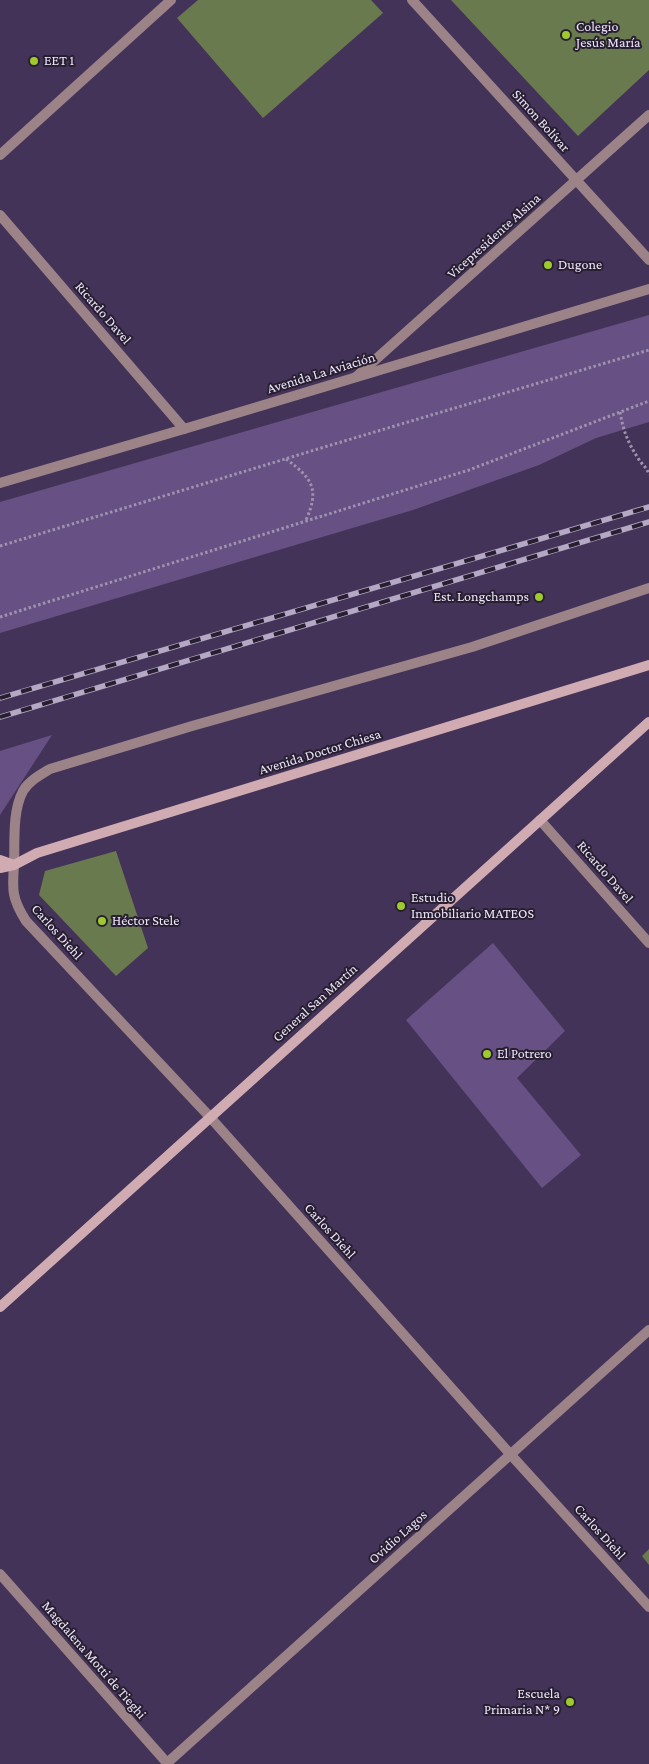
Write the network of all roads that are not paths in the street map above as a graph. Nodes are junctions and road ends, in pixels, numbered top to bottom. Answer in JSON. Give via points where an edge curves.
{"nodes":[{"id":1,"x":171,"y":0,"type":"edge"},
{"id":2,"x":412,"y":0,"type":"edge"},
{"id":3,"x":649,"y":115,"type":"edge"},
{"id":4,"x":0,"y":155,"type":"edge"},
{"id":5,"x":576,"y":180,"type":"junction"},
{"id":6,"x":0,"y":215,"type":"edge"},
{"id":7,"x":649,"y":260,"type":"edge"},
{"id":8,"x":649,"y":289,"type":"edge"},
{"id":9,"x":356,"y":377,"type":"junction"},
{"id":10,"x":184,"y":429,"type":"junction"},
{"id":11,"x":0,"y":483,"type":"edge"},
{"id":12,"x":649,"y":588,"type":"edge"},
{"id":13,"x":649,"y":665,"type":"edge"},
{"id":14,"x":649,"y":722,"type":"edge"},
{"id":15,"x":540,"y":820,"type":"junction"},
{"id":16,"x":0,"y":860,"type":"edge"},
{"id":17,"x":14,"y":865,"type":"junction"},
{"id":18,"x":0,"y":868,"type":"edge"},
{"id":19,"x":649,"y":943,"type":"edge"},
{"id":20,"x":209,"y":1116,"type":"junction"},
{"id":21,"x":0,"y":1307,"type":"edge"},
{"id":22,"x":649,"y":1330,"type":"edge"},
{"id":23,"x":511,"y":1455,"type":"junction"},
{"id":24,"x":0,"y":1574,"type":"edge"},
{"id":25,"x":649,"y":1607,"type":"edge"},
{"id":26,"x":167,"y":1764,"type":"edge"}],
"edges":[{"from":1,"to":4,"type":"street"},
{"from":2,"to":5,"type":"street","name":"Simon Bolívar"},
{"from":3,"to":5,"type":"street","name":"Vicepresidente Alsina"},
{"from":5,"to":7,"type":"street","name":"Simon Bolívar"},
{"from":5,"to":9,"type":"street","name":"Vicepresidente Alsina"},
{"from":6,"to":10,"type":"street","name":"Ricardo Davel"},
{"from":8,"to":9,"type":"street","name":"Avenida La Aviación"},
{"from":9,"to":10,"type":"street","name":"Avenida La Aviación"},
{"from":10,"to":11,"type":"street","name":"Avenida La Aviación"},
{"from":12,"to":17,"type":"street","name":"Carlos Diehl","via":[[472,647],[50,769],[35,777],[23,791],[17,810]]},
{"from":13,"to":17,"type":"main road","name":"Avenida Doctor Chiesa","via":[[37,853]]},
{"from":14,"to":15,"type":"main road","name":"General San Martín"},
{"from":15,"to":19,"type":"street","name":"Ricardo Davel"},
{"from":15,"to":20,"type":"main road","name":"General San Martín"},
{"from":16,"to":17,"type":"main road"},
{"from":17,"to":18,"type":"main road","name":"Avenida Doctor Chiesa"},
{"from":17,"to":20,"type":"street","name":"Carlos Diehl","via":[[16,905],[26,921]]},
{"from":20,"to":21,"type":"main road","name":"General San Martín"},
{"from":20,"to":23,"type":"street","name":"Carlos Diehl"},
{"from":22,"to":23,"type":"street","name":"Ovidio Lagos"},
{"from":23,"to":25,"type":"street","name":"Carlos Diehl"},
{"from":23,"to":26,"type":"street","name":"Ovidio Lagos"},
{"from":24,"to":26,"type":"street","name":"Magdalena Motti de Tieghi"}]}
